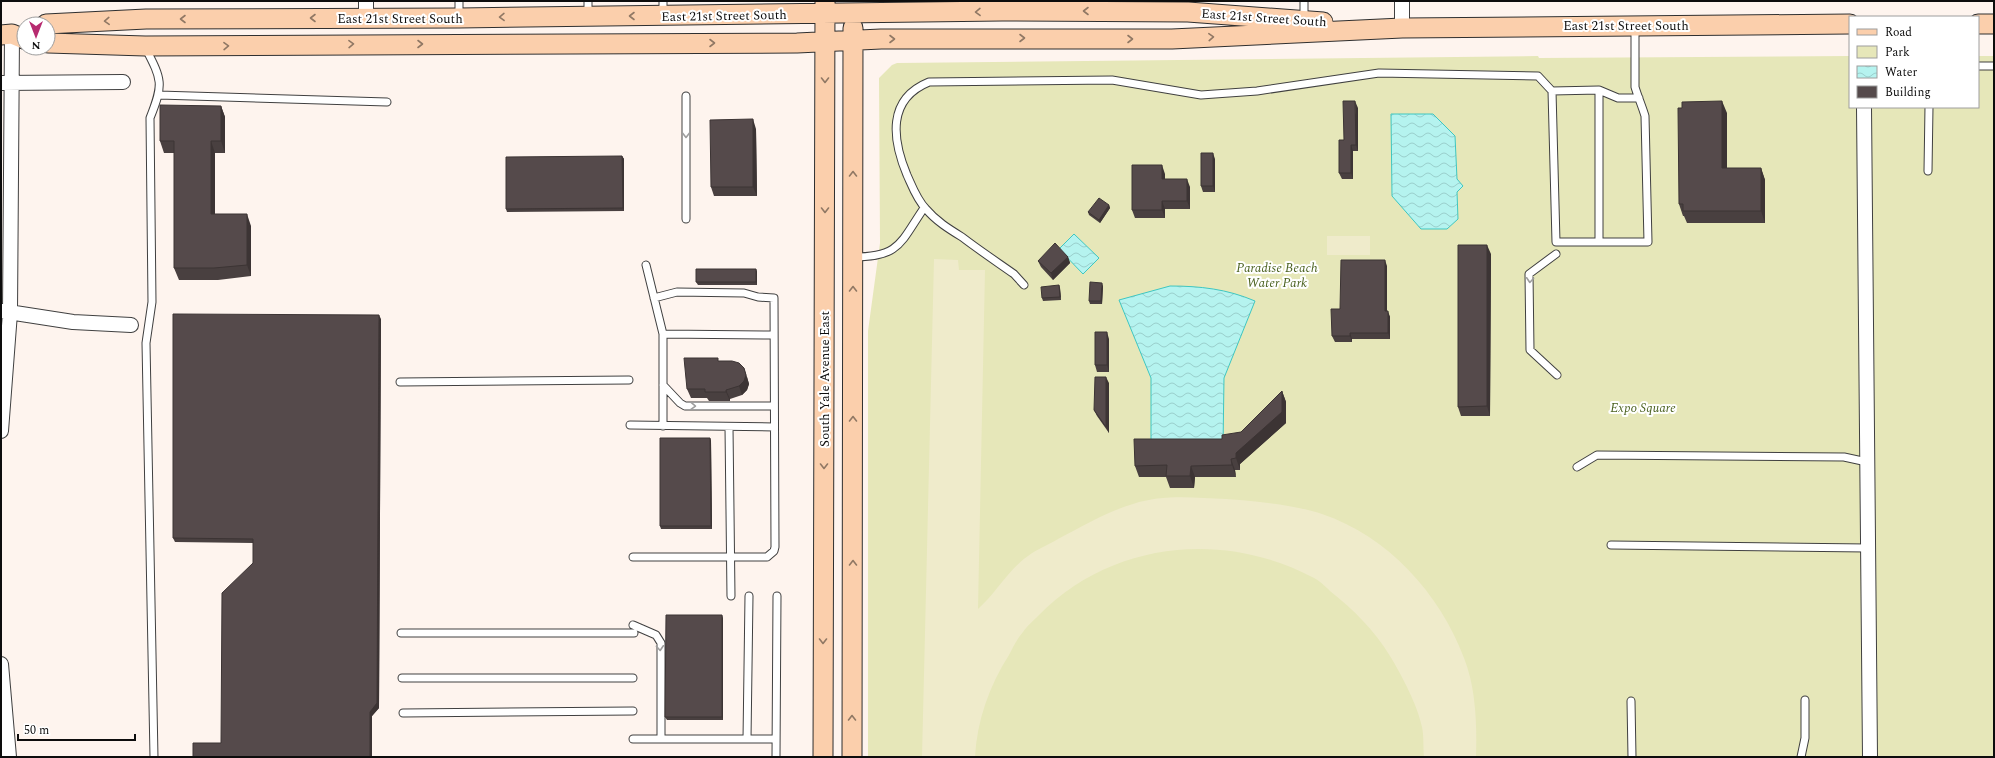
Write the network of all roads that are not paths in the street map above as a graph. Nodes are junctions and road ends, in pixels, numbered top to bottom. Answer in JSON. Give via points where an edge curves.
{"nodes":[{"id":1,"x":1304,"y":1,"type":"edge"},
{"id":2,"x":1402,"y":1,"type":"edge"},
{"id":3,"x":825,"y":7,"type":"edge"},
{"id":4,"x":852,"y":7,"type":"edge"},
{"id":5,"x":663,"y":8,"type":"edge"},
{"id":6,"x":459,"y":9,"type":"edge"},
{"id":7,"x":588,"y":9,"type":"edge"},
{"id":8,"x":366,"y":10,"type":"edge"},
{"id":9,"x":146,"y":19,"type":"junction"},
{"id":10,"x":1304,"y":20,"type":"junction"},
{"id":11,"x":56,"y":24,"type":"edge"},
{"id":12,"x":1849,"y":24,"type":"edge"},
{"id":13,"x":1979,"y":24,"type":"edge"},
{"id":14,"x":1994,"y":24,"type":"edge"},
{"id":15,"x":1635,"y":25,"type":"junction"},
{"id":16,"x":1402,"y":28,"type":"junction"},
{"id":17,"x":15,"y":34,"type":"edge"},
{"id":18,"x":853,"y":40,"type":"junction"},
{"id":19,"x":825,"y":41,"type":"junction"},
{"id":20,"x":56,"y":43,"type":"edge"},
{"id":21,"x":381,"y":44,"type":"junction"},
{"id":22,"x":145,"y":46,"type":"junction"},
{"id":23,"x":1979,"y":66,"type":"edge"},
{"id":24,"x":1994,"y":66,"type":"edge"},
{"id":25,"x":123,"y":82,"type":"dead end"},
{"id":26,"x":7,"y":83,"type":"edge"},
{"id":27,"x":1598,"y":90,"type":"junction"},
{"id":28,"x":1552,"y":91,"type":"junction"},
{"id":29,"x":159,"y":95,"type":"junction"},
{"id":30,"x":686,"y":96,"type":"dead end"},
{"id":31,"x":1639,"y":98,"type":"junction"},
{"id":32,"x":387,"y":102,"type":"dead end"},
{"id":33,"x":1864,"y":108,"type":"edge"},
{"id":34,"x":1929,"y":108,"type":"edge"},
{"id":35,"x":1928,"y":171,"type":"dead end"},
{"id":36,"x":924,"y":208,"type":"junction"},
{"id":37,"x":686,"y":219,"type":"dead end"},
{"id":38,"x":1599,"y":242,"type":"junction"},
{"id":39,"x":1556,"y":254,"type":"dead end"},
{"id":40,"x":853,"y":258,"type":"junction"},
{"id":41,"x":646,"y":265,"type":"dead end"},
{"id":42,"x":1024,"y":285,"type":"dead end"},
{"id":43,"x":654,"y":298,"type":"junction"},
{"id":44,"x":6,"y":312,"type":"edge"},
{"id":45,"x":130,"y":325,"type":"dead end"},
{"id":46,"x":662,"y":334,"type":"junction"},
{"id":47,"x":774,"y":335,"type":"junction"},
{"id":48,"x":1557,"y":375,"type":"dead end"},
{"id":49,"x":629,"y":380,"type":"dead end"},
{"id":50,"x":400,"y":382,"type":"dead end"},
{"id":51,"x":663,"y":385,"type":"junction"},
{"id":52,"x":774,"y":406,"type":"junction"},
{"id":53,"x":630,"y":425,"type":"dead end"},
{"id":54,"x":663,"y":426,"type":"junction"},
{"id":55,"x":729,"y":427,"type":"junction"},
{"id":56,"x":774,"y":427,"type":"junction"},
{"id":57,"x":1,"y":431,"type":"edge"},
{"id":58,"x":1867,"y":462,"type":"junction"},
{"id":59,"x":1577,"y":467,"type":"dead end"},
{"id":60,"x":1611,"y":545,"type":"dead end"},
{"id":61,"x":1867,"y":548,"type":"junction"},
{"id":62,"x":633,"y":557,"type":"dead end"},
{"id":63,"x":730,"y":558,"type":"junction"},
{"id":64,"x":731,"y":596,"type":"dead end"},
{"id":65,"x":749,"y":596,"type":"dead end"},
{"id":66,"x":777,"y":596,"type":"dead end"},
{"id":67,"x":823,"y":602,"type":"junction"},
{"id":68,"x":853,"y":602,"type":"junction"},
{"id":69,"x":401,"y":633,"type":"dead end"},
{"id":70,"x":1,"y":664,"type":"edge"},
{"id":71,"x":402,"y":678,"type":"dead end"},
{"id":72,"x":633,"y":678,"type":"dead end"},
{"id":73,"x":1805,"y":700,"type":"dead end"},
{"id":74,"x":1631,"y":701,"type":"dead end"},
{"id":75,"x":633,"y":711,"type":"dead end"},
{"id":76,"x":403,"y":713,"type":"dead end"},
{"id":77,"x":633,"y":739,"type":"dead end"},
{"id":78,"x":661,"y":739,"type":"junction"},
{"id":79,"x":747,"y":739,"type":"junction"},
{"id":80,"x":775,"y":739,"type":"junction"},
{"id":81,"x":9,"y":757,"type":"edge"},
{"id":82,"x":154,"y":757,"type":"edge"},
{"id":83,"x":776,"y":757,"type":"edge"},
{"id":84,"x":823,"y":757,"type":"edge"},
{"id":85,"x":852,"y":757,"type":"edge"},
{"id":86,"x":1632,"y":757,"type":"edge"},
{"id":87,"x":1801,"y":757,"type":"edge"},
{"id":88,"x":1870,"y":757,"type":"edge"}],
"edges":[{"from":1,"to":10,"type":"lane"},
{"from":2,"to":16,"type":"street"},
{"from":3,"to":4,"type":"main road","name":"East 21st Street South"},
{"from":3,"to":5,"type":"main road","name":"East 21st Street South"},
{"from":3,"to":19,"type":"main road","name":"South Yale Avenue East"},
{"from":10,"to":4,"type":"main road","name":"East 21st Street South","one_way":true,"via":[[1188,12]]},
{"from":4,"to":18,"type":"main road"},
{"from":5,"to":7,"type":"main road","name":"East 21st Street South","one_way":true},
{"from":7,"to":6,"type":"main road","name":"East 21st Street South","one_way":true},
{"from":6,"to":8,"type":"main road","name":"East 21st Street South"},
{"from":8,"to":9,"type":"main road","name":"East 21st Street South","one_way":true},
{"from":8,"to":21,"type":"main road"},
{"from":9,"to":11,"type":"main road","name":"East 21st Street South","one_way":true},
{"from":9,"to":22,"type":"main road"},
{"from":10,"to":16,"type":"main road","name":"East 21st Street South"},
{"from":12,"to":15,"type":"main road","name":"East 21st Street South"},
{"from":13,"to":14,"type":"main road"},
{"from":15,"to":16,"type":"main road","name":"East 21st Street South"},
{"from":15,"to":31,"type":"lane","via":[[1635,87]]},
{"from":18,"to":16,"type":"main road","name":"East 21st Street South","one_way":true,"via":[[1172,39]]},
{"from":17,"to":26,"type":"street"},
{"from":18,"to":19,"type":"main road","name":"East 21st Street South"},
{"from":40,"to":18,"type":"main road","one_way":true},
{"from":21,"to":19,"type":"main road","name":"East 21st Street South","one_way":true},
{"from":19,"to":67,"type":"main road","name":"South Yale Avenue East","one_way":true},
{"from":20,"to":22,"type":"main road","name":"East 21st Street South"},
{"from":22,"to":21,"type":"main road","name":"East 21st Street South","one_way":true},
{"from":22,"to":29,"type":"lane","via":[[159,74]]},
{"from":23,"to":24,"type":"lane"},
{"from":25,"to":26,"type":"street"},
{"from":26,"to":44,"type":"street"},
{"from":27,"to":28,"type":"lane"},
{"from":27,"to":31,"type":"lane","via":[[1618,98]]},
{"from":27,"to":38,"type":"lane"},
{"from":28,"to":36,"type":"lane","via":[[1538,76],[1395,73],[1379,73],[1257,91],[1201,95],[1112,80],[930,82],[917,87],[902,102],[895,137],[898,154],[912,188]]},
{"from":28,"to":38,"type":"lane","via":[[1556,242]]},
{"from":29,"to":32,"type":"lane"},
{"from":29,"to":82,"type":"lane","via":[[150,118],[152,302],[146,343]]},
{"from":30,"to":37,"type":"lane","one_way":true},
{"from":31,"to":38,"type":"lane","via":[[1645,116],[1648,242]]},
{"from":33,"to":58,"type":"street"},
{"from":34,"to":35,"type":"lane"},
{"from":36,"to":40,"type":"lane","via":[[897,248],[873,257]]},
{"from":36,"to":42,"type":"lane","via":[[936,220],[1014,274]]},
{"from":39,"to":48,"type":"lane","one_way":true,"via":[[1529,274],[1530,350]]},
{"from":68,"to":40,"type":"main road","one_way":true},
{"from":41,"to":43,"type":"lane"},
{"from":43,"to":46,"type":"lane"},
{"from":43,"to":47,"type":"lane","via":[[677,292],[744,293],[774,298]]},
{"from":44,"to":45,"type":"street","via":[[73,322]]},
{"from":44,"to":57,"type":"street"},
{"from":46,"to":47,"type":"lane"},
{"from":46,"to":51,"type":"lane"},
{"from":47,"to":52,"type":"lane"},
{"from":49,"to":50,"type":"lane"},
{"from":51,"to":52,"type":"lane","one_way":true,"via":[[685,406]]},
{"from":51,"to":54,"type":"lane"},
{"from":52,"to":56,"type":"lane"},
{"from":53,"to":54,"type":"lane"},
{"from":54,"to":55,"type":"lane"},
{"from":55,"to":56,"type":"lane"},
{"from":55,"to":63,"type":"lane"},
{"from":56,"to":63,"type":"lane","via":[[774,551],[767,558]]},
{"from":58,"to":59,"type":"lane","via":[[1844,457],[1597,455]]},
{"from":58,"to":61,"type":"street"},
{"from":60,"to":61,"type":"lane"},
{"from":61,"to":88,"type":"street"},
{"from":62,"to":63,"type":"lane"},
{"from":63,"to":64,"type":"lane"},
{"from":65,"to":79,"type":"lane"},
{"from":66,"to":80,"type":"lane"},
{"from":67,"to":68,"type":"main road"},
{"from":67,"to":84,"type":"main road","name":"South Yale Avenue East","one_way":true},
{"from":85,"to":68,"type":"main road","one_way":true},
{"from":69,"to":78,"type":"lane","one_way":true,"via":[[634,629],[656,635],[661,643]]},
{"from":70,"to":81,"type":"street"},
{"from":71,"to":72,"type":"lane"},
{"from":73,"to":87,"type":"lane","via":[[1805,738]]},
{"from":74,"to":86,"type":"lane"},
{"from":75,"to":76,"type":"lane"},
{"from":77,"to":78,"type":"lane"},
{"from":78,"to":79,"type":"lane"},
{"from":79,"to":80,"type":"lane"},
{"from":80,"to":83,"type":"lane"}]}
